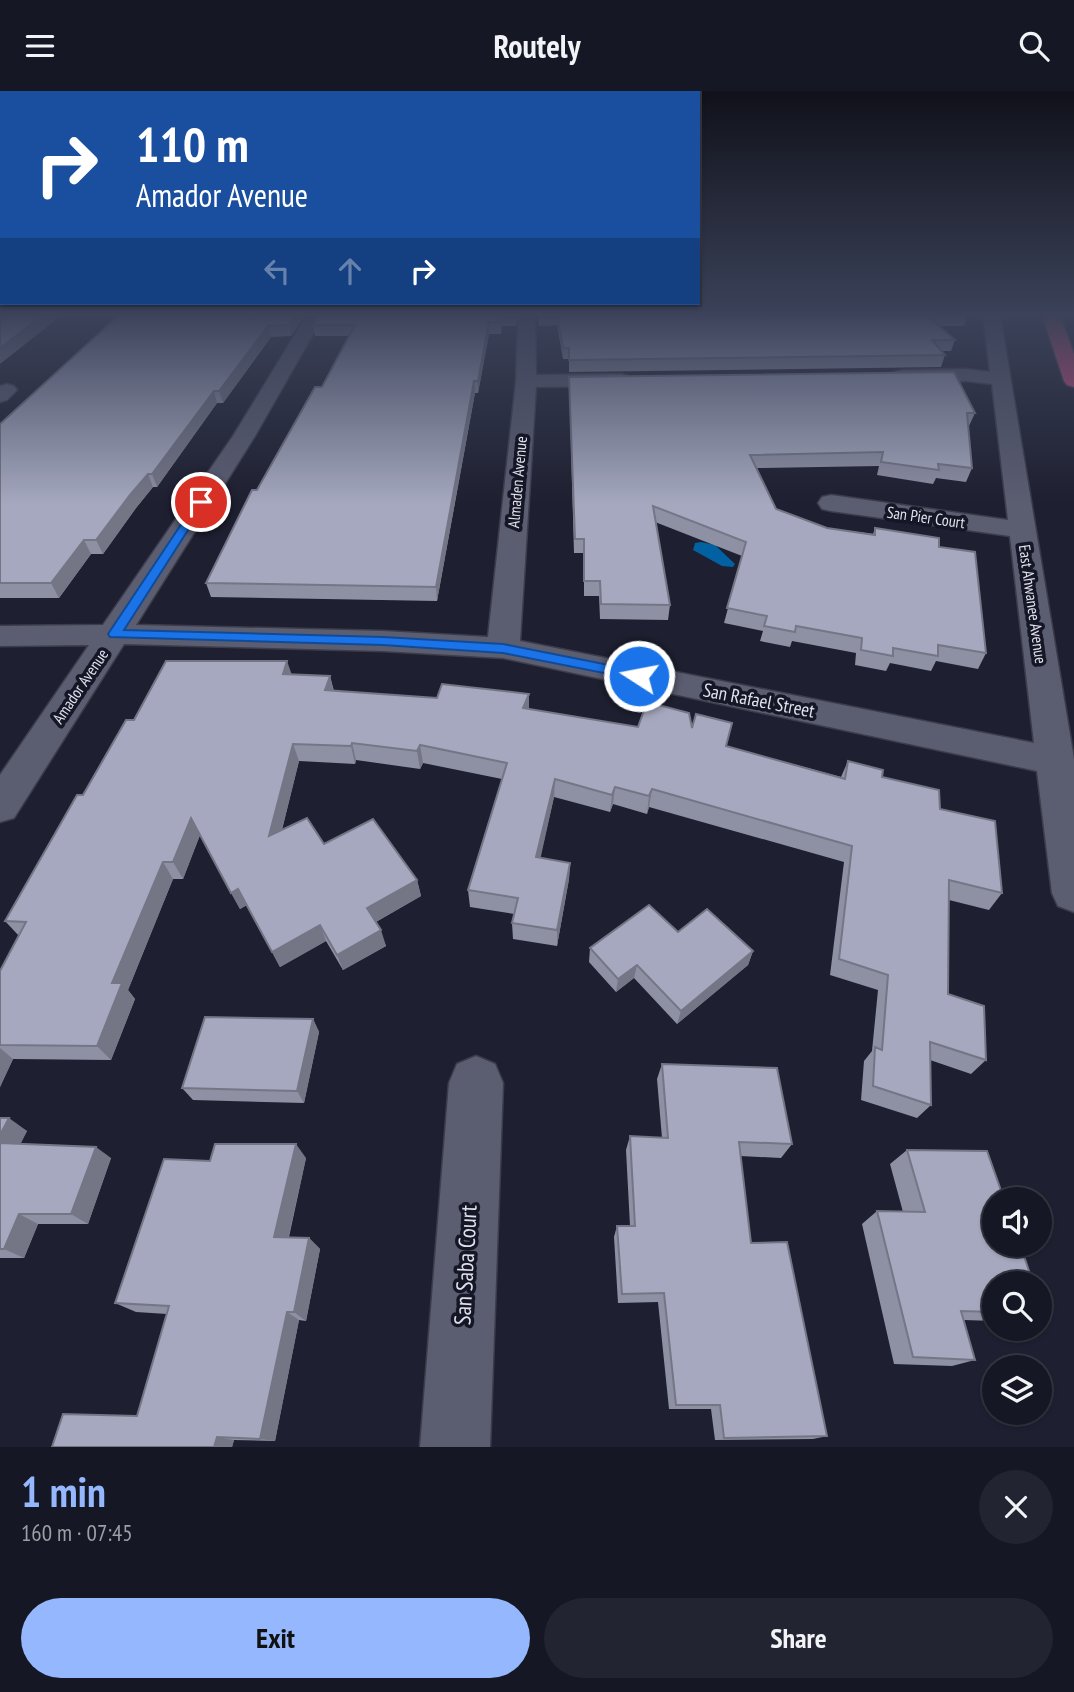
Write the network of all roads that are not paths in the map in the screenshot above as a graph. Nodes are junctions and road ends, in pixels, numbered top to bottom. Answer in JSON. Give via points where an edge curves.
{"nodes":[{"id":1,"x":278,"y":378,"type":"edge"},
{"id":2,"x":995,"y":378,"type":"edge"},
{"id":3,"x":1001,"y":379,"type":"joint"},
{"id":4,"x":636,"y":380,"type":"edge"},
{"id":5,"x":526,"y":381,"type":"joint"},
{"id":6,"x":831,"y":503,"type":"dead end"},
{"id":7,"x":1022,"y":530,"type":"junction"},
{"id":8,"x":114,"y":634,"type":"junction"},
{"id":9,"x":0,"y":636,"type":"edge"},
{"id":10,"x":503,"y":648,"type":"junction"},
{"id":11,"x":1056,"y":761,"type":"junction"},
{"id":12,"x":0,"y":807,"type":"edge"},
{"id":13,"x":1074,"y":893,"type":"edge"},
{"id":14,"x":476,"y":1083,"type":"dead end"},
{"id":15,"x":455,"y":1447,"type":"edge"}],
"edges":[{"from":1,"to":8,"type":"street","name":"Amador Avenue"},
{"from":2,"to":3,"type":"street"},
{"from":3,"to":7,"type":"street","name":"East Ahwanee Avenue"},
{"from":4,"to":5,"type":"street"},
{"from":5,"to":10,"type":"street","name":"Almaden Avenue"},
{"from":6,"to":7,"type":"street","name":"San Pier Court"},
{"from":7,"to":11,"type":"street","name":"East Ahwanee Avenue"},
{"from":8,"to":9,"type":"street","name":"San Rafael Street"},
{"from":8,"to":10,"type":"street","name":"San Rafael Street"},
{"from":8,"to":12,"type":"street","name":"Amador Avenue"},
{"from":10,"to":11,"type":"street","name":"San Rafael Street"},
{"from":11,"to":13,"type":"street","name":"East Ahwanee Avenue"},
{"from":14,"to":15,"type":"street","name":"San Saba Court"}]}
